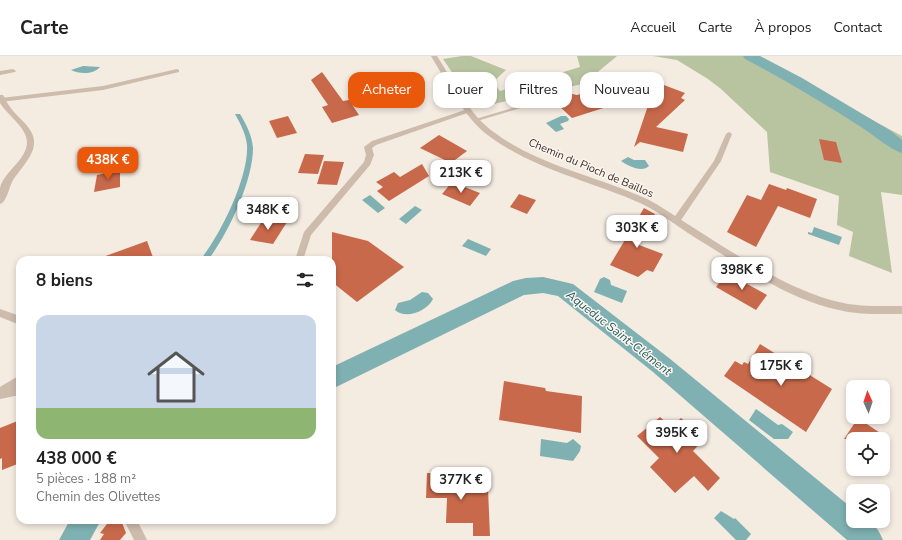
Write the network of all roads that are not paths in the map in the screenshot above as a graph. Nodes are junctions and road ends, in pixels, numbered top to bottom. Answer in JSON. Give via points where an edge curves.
{"nodes":[{"id":1,"x":434,"y":56,"type":"edge"},
{"id":2,"x":13,"y":71,"type":"dead end"},
{"id":3,"x":177,"y":71,"type":"dead end"},
{"id":4,"x":0,"y":74,"type":"edge"},
{"id":5,"x":1,"y":99,"type":"edge"},
{"id":6,"x":516,"y":108,"type":"edge"},
{"id":7,"x":468,"y":111,"type":"junction"},
{"id":8,"x":475,"y":120,"type":"junction"},
{"id":9,"x":729,"y":134,"type":"dead end"},
{"id":10,"x":0,"y":201,"type":"edge"},
{"id":11,"x":676,"y":221,"type":"junction"},
{"id":12,"x":300,"y":256,"type":"edge"},
{"id":13,"x":902,"y":310,"type":"edge"},
{"id":14,"x":0,"y":313,"type":"edge"},
{"id":15,"x":16,"y":319,"type":"edge"},
{"id":16,"x":16,"y":383,"type":"edge"},
{"id":17,"x":16,"y":391,"type":"edge"},
{"id":18,"x":0,"y":393,"type":"edge"},
{"id":19,"x":132,"y":524,"type":"edge"},
{"id":20,"x":141,"y":540,"type":"edge"}],
"edges":[{"from":1,"to":7,"type":"street","name":"Chemin du Pioch de Baillos"},
{"from":2,"to":4,"type":"lane"},
{"from":3,"to":5,"type":"lane","via":[[103,88]]},
{"from":5,"to":10,"type":"street","via":[[5,108],[27,130],[31,139],[30,151],[7,181]]},
{"from":6,"to":8,"type":"lane"},
{"from":7,"to":8,"type":"street","name":"Chemin du Pioch de Baillos"},
{"from":7,"to":12,"type":"lane","via":[[368,147],[370,155],[367,162],[307,234]]},
{"from":8,"to":11,"type":"street","name":"Chemin du Pioch de Baillos","via":[[483,129],[503,142],[554,166],[645,202]]},
{"from":9,"to":11,"type":"lane","via":[[717,161]]},
{"from":11,"to":13,"type":"street","name":"Chemin du Pioch de Baillos","via":[[773,278],[810,296],[849,307]]},
{"from":14,"to":15,"type":"street"},
{"from":16,"to":18,"type":"street"},
{"from":17,"to":18,"type":"lane"},
{"from":19,"to":20,"type":"lane"}]}
